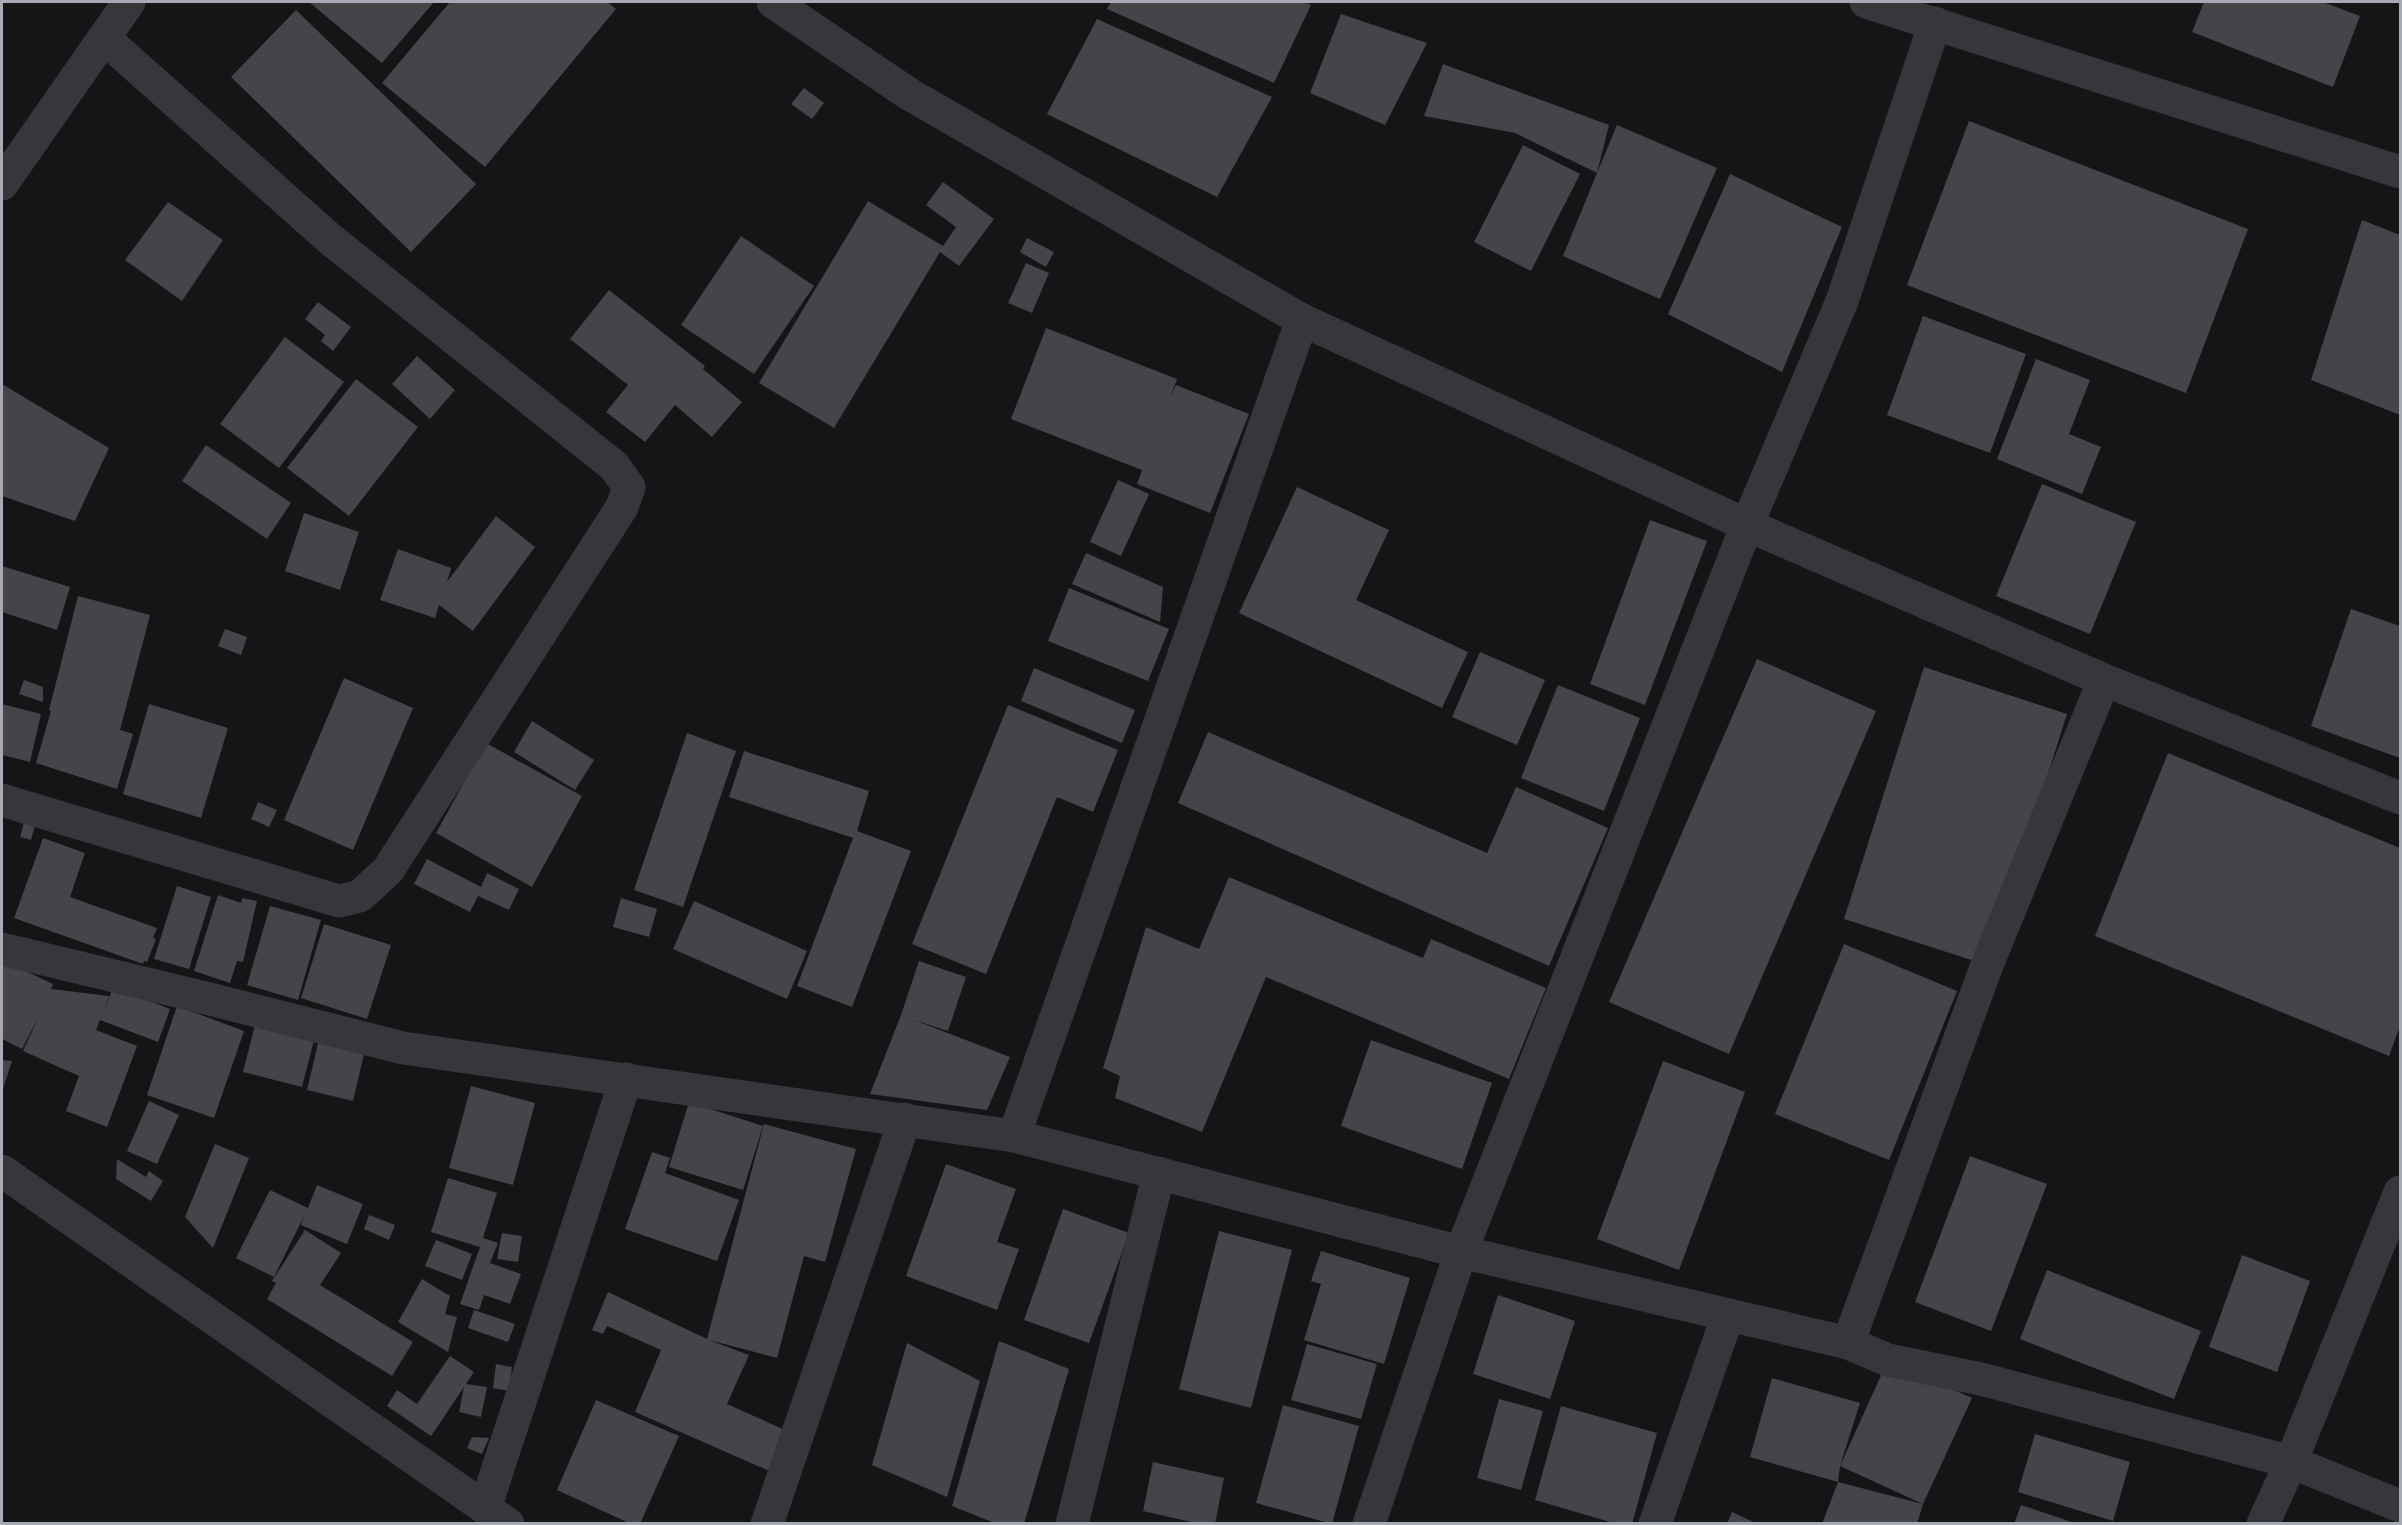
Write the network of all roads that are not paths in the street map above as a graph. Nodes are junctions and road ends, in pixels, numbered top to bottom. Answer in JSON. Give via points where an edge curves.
{"nodes":[{"id":1,"x":129,"y":2,"type":"edge"},
{"id":2,"x":773,"y":2,"type":"edge"},
{"id":3,"x":1866,"y":2,"type":"edge"},
{"id":4,"x":1935,"y":23,"type":"junction"},
{"id":5,"x":104,"y":38,"type":"junction"},
{"id":6,"x":2400,"y":172,"type":"edge"},
{"id":7,"x":2,"y":184,"type":"edge"},
{"id":8,"x":1302,"y":320,"type":"junction"},
{"id":9,"x":1747,"y":525,"type":"junction"},
{"id":10,"x":2104,"y":680,"type":"junction"},
{"id":11,"x":2400,"y":798,"type":"edge"},
{"id":12,"x":2,"y":800,"type":"edge"},
{"id":13,"x":2,"y":949,"type":"edge"},
{"id":14,"x":626,"y":1079,"type":"junction"},
{"id":15,"x":905,"y":1119,"type":"junction"},
{"id":16,"x":1014,"y":1136,"type":"junction"},
{"id":17,"x":2,"y":1171,"type":"edge"},
{"id":18,"x":1159,"y":1173,"type":"junction"},
{"id":19,"x":2400,"y":1192,"type":"edge"},
{"id":20,"x":1461,"y":1252,"type":"junction"},
{"id":21,"x":1728,"y":1315,"type":"junction"},
{"id":22,"x":1848,"y":1343,"type":"junction"},
{"id":23,"x":2291,"y":1462,"type":"junction"},
{"id":24,"x":2400,"y":1506,"type":"edge"},
{"id":25,"x":496,"y":1516,"type":"edge"},
{"id":26,"x":767,"y":1524,"type":"edge"},
{"id":27,"x":1072,"y":1524,"type":"edge"},
{"id":28,"x":1370,"y":1524,"type":"edge"},
{"id":29,"x":1655,"y":1524,"type":"edge"},
{"id":30,"x":2263,"y":1524,"type":"edge"}],
"edges":[{"from":1,"to":5,"type":"street"},
{"from":2,"to":8,"type":"street","via":[[909,94]]},
{"from":3,"to":4,"type":"street"},
{"from":4,"to":6,"type":"street"},
{"from":4,"to":9,"type":"street","via":[[1842,301]]},
{"from":5,"to":7,"type":"street"},
{"from":5,"to":12,"type":"street","via":[[330,239],[614,466],[629,487],[622,507],[388,870],[360,896],[339,901]]},
{"from":8,"to":9,"type":"street"},
{"from":8,"to":16,"type":"street"},
{"from":9,"to":10,"type":"street"},
{"from":9,"to":20,"type":"street"},
{"from":10,"to":11,"type":"street"},
{"from":10,"to":22,"type":"street","via":[[1987,965]]},
{"from":13,"to":14,"type":"street","via":[[403,1048]]},
{"from":14,"to":15,"type":"street"},
{"from":14,"to":25,"type":"street"},
{"from":15,"to":16,"type":"street"},
{"from":15,"to":26,"type":"street"},
{"from":16,"to":18,"type":"street"},
{"from":17,"to":25,"type":"street"},
{"from":18,"to":20,"type":"street"},
{"from":18,"to":27,"type":"street"},
{"from":19,"to":23,"type":"street"},
{"from":20,"to":21,"type":"street"},
{"from":20,"to":28,"type":"street"},
{"from":21,"to":22,"type":"street"},
{"from":21,"to":29,"type":"street"},
{"from":22,"to":23,"type":"street","via":[[1888,1360],[1981,1379]]},
{"from":23,"to":24,"type":"street"},
{"from":23,"to":30,"type":"street"}]}
